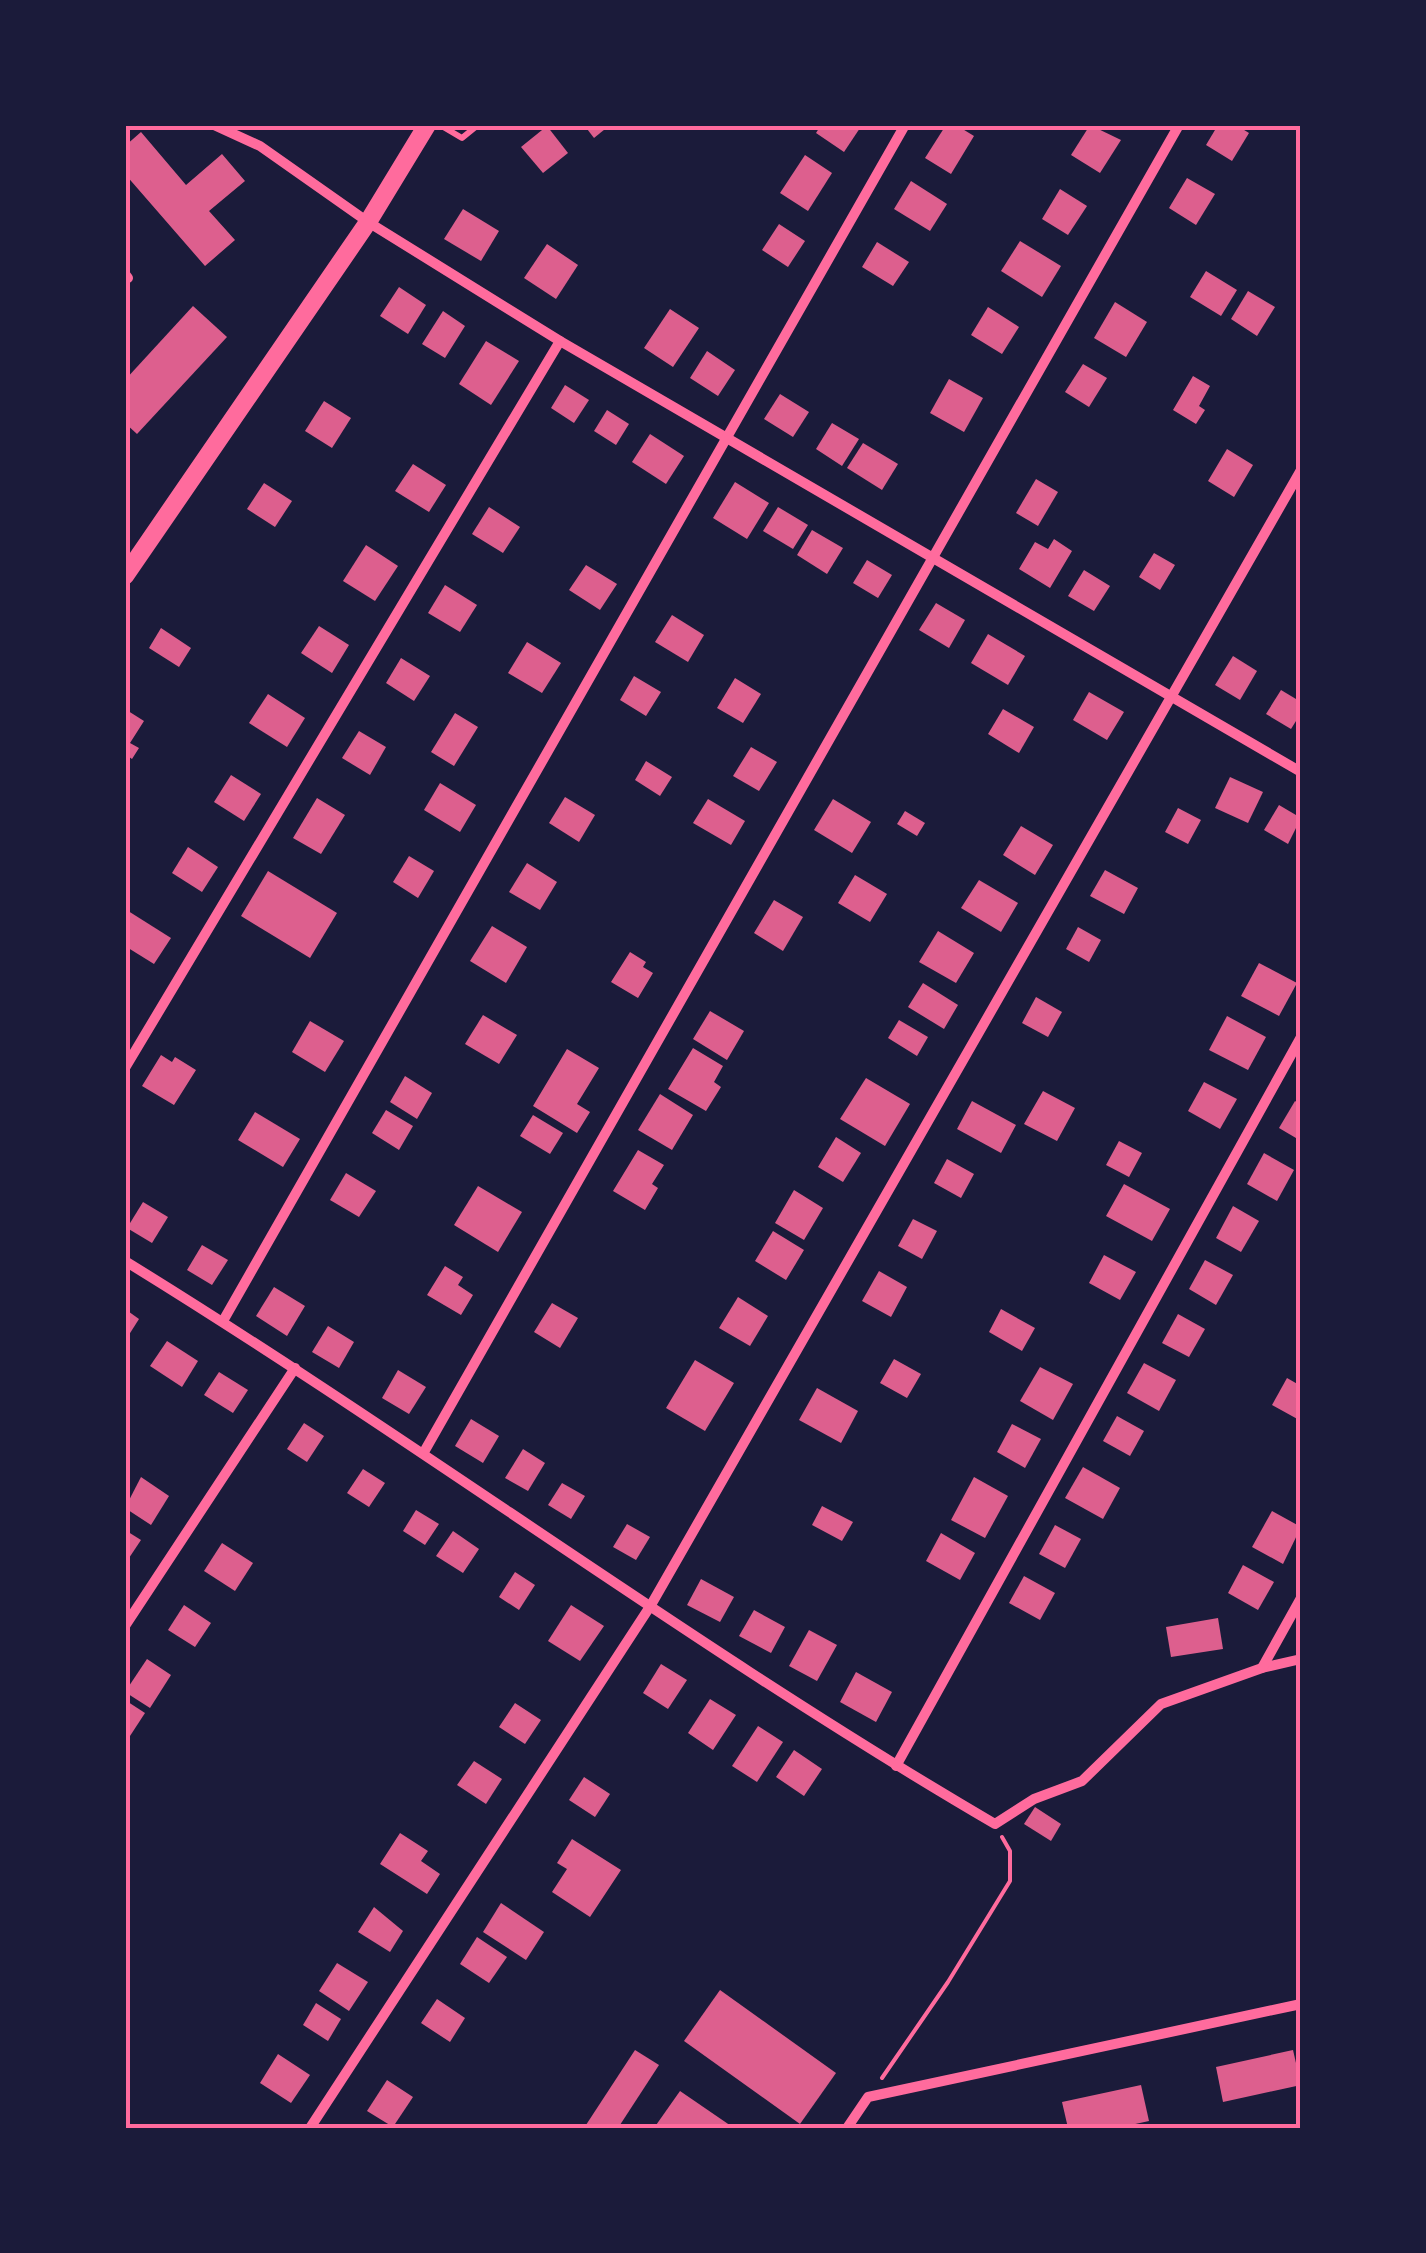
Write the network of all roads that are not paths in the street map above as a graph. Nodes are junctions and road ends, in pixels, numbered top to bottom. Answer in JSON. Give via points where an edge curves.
{"nodes":[{"id":1,"x":214,"y":125,"type":"edge"},
{"id":2,"x":427,"y":125,"type":"edge"},
{"id":3,"x":440,"y":125,"type":"edge"},
{"id":4,"x":478,"y":125,"type":"edge"},
{"id":5,"x":905,"y":125,"type":"edge"},
{"id":6,"x":1179,"y":125,"type":"edge"},
{"id":7,"x":368,"y":222,"type":"junction"},
{"id":8,"x":560,"y":341,"type":"junction"},
{"id":9,"x":726,"y":438,"type":"junction"},
{"id":10,"x":1301,"y":470,"type":"edge"},
{"id":11,"x":934,"y":555,"type":"junction"},
{"id":12,"x":125,"y":576,"type":"edge"},
{"id":13,"x":1170,"y":695,"type":"junction"},
{"id":14,"x":1301,"y":772,"type":"edge"},
{"id":15,"x":1301,"y":1037,"type":"edge"},
{"id":16,"x":125,"y":1068,"type":"edge"},
{"id":17,"x":125,"y":1261,"type":"edge"},
{"id":18,"x":222,"y":1321,"type":"junction"},
{"id":19,"x":295,"y":1368,"type":"junction"},
{"id":20,"x":424,"y":1452,"type":"junction"},
{"id":21,"x":1301,"y":1598,"type":"edge"},
{"id":22,"x":652,"y":1605,"type":"junction"},
{"id":23,"x":125,"y":1626,"type":"edge"},
{"id":24,"x":1301,"y":1659,"type":"edge"},
{"id":25,"x":1262,"y":1668,"type":"junction"},
{"id":26,"x":896,"y":1766,"type":"junction"},
{"id":27,"x":1301,"y":2004,"type":"edge"},
{"id":28,"x":310,"y":2128,"type":"edge"},
{"id":29,"x":847,"y":2128,"type":"edge"}],
"edges":[{"from":1,"to":7,"type":"street","via":[[260,146]]},
{"from":2,"to":7,"type":"street"},
{"from":3,"to":4,"type":"lane","via":[[462,138]]},
{"from":5,"to":9,"type":"street"},
{"from":6,"to":11,"type":"street"},
{"from":7,"to":8,"type":"street"},
{"from":7,"to":12,"type":"street"},
{"from":8,"to":9,"type":"street"},
{"from":8,"to":16,"type":"street"},
{"from":9,"to":11,"type":"street"},
{"from":9,"to":18,"type":"street"},
{"from":10,"to":13,"type":"street"},
{"from":11,"to":13,"type":"street"},
{"from":11,"to":20,"type":"street"},
{"from":13,"to":14,"type":"street"},
{"from":13,"to":22,"type":"street"},
{"from":15,"to":26,"type":"street"},
{"from":17,"to":18,"type":"street"},
{"from":18,"to":19,"type":"street"},
{"from":19,"to":20,"type":"street"},
{"from":19,"to":23,"type":"street"},
{"from":20,"to":22,"type":"street"},
{"from":21,"to":25,"type":"street"},
{"from":22,"to":26,"type":"street"},
{"from":22,"to":28,"type":"street"},
{"from":24,"to":25,"type":"street"},
{"from":25,"to":26,"type":"street","via":[[1161,1704],[1082,1782],[1034,1799],[996,1824]]},
{"from":27,"to":29,"type":"street","via":[[868,2098]]}]}
